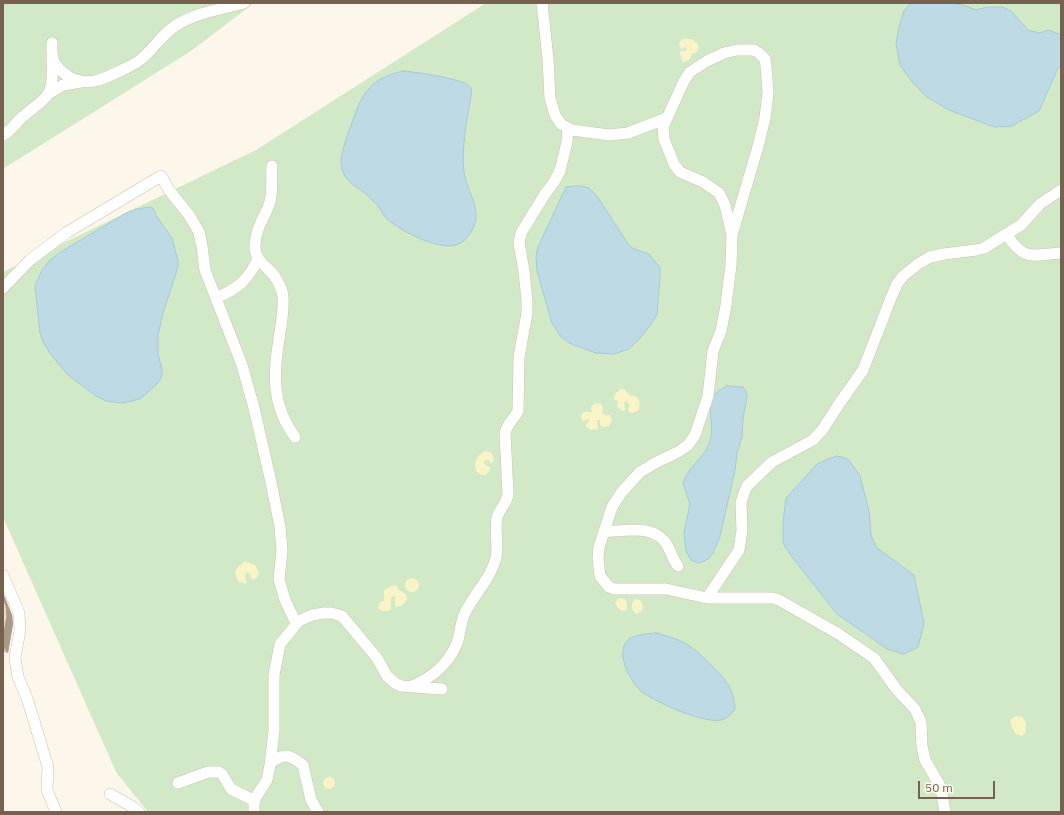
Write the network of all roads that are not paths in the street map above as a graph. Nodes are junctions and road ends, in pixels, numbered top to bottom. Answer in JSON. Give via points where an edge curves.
{"nodes":[{"id":1,"x":244,"y":3,"type":"edge"},
{"id":2,"x":542,"y":3,"type":"edge"},
{"id":3,"x":52,"y":43,"type":"dead end"},
{"id":4,"x":52,"y":58,"type":"junction"},
{"id":5,"x":82,"y":82,"type":"junction"},
{"id":6,"x":48,"y":94,"type":"junction"},
{"id":7,"x":667,"y":118,"type":"junction"},
{"id":8,"x":568,"y":128,"type":"junction"},
{"id":9,"x":3,"y":135,"type":"edge"},
{"id":10,"x":272,"y":166,"type":"dead end"},
{"id":11,"x":1061,"y":190,"type":"edge"},
{"id":12,"x":1006,"y":234,"type":"junction"},
{"id":13,"x":732,"y":235,"type":"junction"},
{"id":14,"x":1061,"y":252,"type":"edge"},
{"id":15,"x":258,"y":258,"type":"junction"},
{"id":16,"x":3,"y":288,"type":"edge"},
{"id":17,"x":216,"y":298,"type":"junction"},
{"id":18,"x":295,"y":437,"type":"dead end"},
{"id":19,"x":604,"y":532,"type":"junction"},
{"id":20,"x":678,"y":566,"type":"dead end"},
{"id":21,"x":3,"y":574,"type":"edge"},
{"id":22,"x":707,"y":598,"type":"junction"},
{"id":23,"x":296,"y":623,"type":"junction"},
{"id":24,"x":412,"y":686,"type":"junction"},
{"id":25,"x":442,"y":689,"type":"dead end"},
{"id":26,"x":271,"y":762,"type":"junction"},
{"id":27,"x":178,"y":783,"type":"dead end"},
{"id":28,"x":110,"y":794,"type":"dead end"},
{"id":29,"x":255,"y":806,"type":"edge"},
{"id":30,"x":134,"y":810,"type":"edge"},
{"id":31,"x":56,"y":812,"type":"edge"},
{"id":32,"x":318,"y":812,"type":"edge"},
{"id":33,"x":945,"y":812,"type":"edge"}],
"edges":[{"from":1,"to":5,"type":"street","via":[[182,22],[166,32],[140,61],[100,80]]},
{"from":2,"to":8,"type":"street","via":[[552,108],[561,124]]},
{"from":3,"to":4,"type":"street"},
{"from":4,"to":5,"type":"street","via":[[54,64],[67,75]]},
{"from":4,"to":6,"type":"street","via":[[52,86]]},
{"from":5,"to":6,"type":"street","via":[[63,85]]},
{"from":6,"to":9,"type":"street","via":[[13,129]]},
{"from":7,"to":8,"type":"street","via":[[628,133],[609,135]]},
{"from":7,"to":13,"type":"street","via":[[663,127],[664,139],[674,164],[680,172],[703,182],[718,193],[725,205]]},
{"from":7,"to":13,"type":"street","via":[[684,81],[696,67],[724,53],[738,50],[754,50],[764,59],[768,93],[765,118]]},
{"from":8,"to":24,"type":"street","via":[[560,171],[521,233],[519,243],[527,313],[519,357],[518,411],[505,433],[508,494],[507,501],[497,518],[496,556],[492,568],[462,618],[457,643],[445,663],[430,676]]},
{"from":10,"to":15,"type":"street","via":[[270,201],[256,238],[255,249]]},
{"from":11,"to":12,"type":"street","via":[[1040,204],[1021,225]]},
{"from":12,"to":14,"type":"street","via":[[1015,247],[1025,254],[1037,256]]},
{"from":12,"to":22,"type":"street","via":[[984,248],[930,258],[903,276],[891,298],[863,370],[823,429],[813,440],[772,462],[747,486],[741,503],[742,530],[739,550]]},
{"from":13,"to":19,"type":"street","via":[[726,305],[721,331],[713,351],[708,396],[695,435],[688,445],[678,452],[640,472],[612,507]]},
{"from":15,"to":17,"type":"street","via":[[245,280],[228,293]]},
{"from":15,"to":18,"type":"street","via":[[277,281],[282,294],[283,314],[275,379],[276,391],[281,414]]},
{"from":16,"to":17,"type":"street","via":[[30,260],[66,233],[161,176],[199,232],[205,270]]},
{"from":17,"to":23,"type":"street","via":[[242,365],[254,408],[280,527],[282,551],[279,579]]},
{"from":19,"to":20,"type":"street","via":[[638,530],[654,534],[665,542]]},
{"from":19,"to":22,"type":"street","via":[[599,548],[599,567],[600,576],[609,587],[666,589]]},
{"from":21,"to":31,"type":"street","via":[[20,613],[16,667],[48,767],[47,790]]},
{"from":22,"to":33,"type":"street","via":[[764,597],[780,600],[838,633],[874,658],[919,716],[925,760],[939,784]]},
{"from":23,"to":24,"type":"street","via":[[312,615],[324,613],[342,616],[377,658],[387,676],[401,686]]},
{"from":23,"to":26,"type":"street","via":[[280,644],[276,662]]},
{"from":24,"to":25,"type":"street"},
{"from":26,"to":29,"type":"street","via":[[267,780],[259,792]]},
{"from":26,"to":32,"type":"street","via":[[281,756],[291,756],[303,765],[311,800]]},
{"from":27,"to":29,"type":"street","via":[[208,772],[219,772],[231,789]]},
{"from":28,"to":30,"type":"street"}]}
